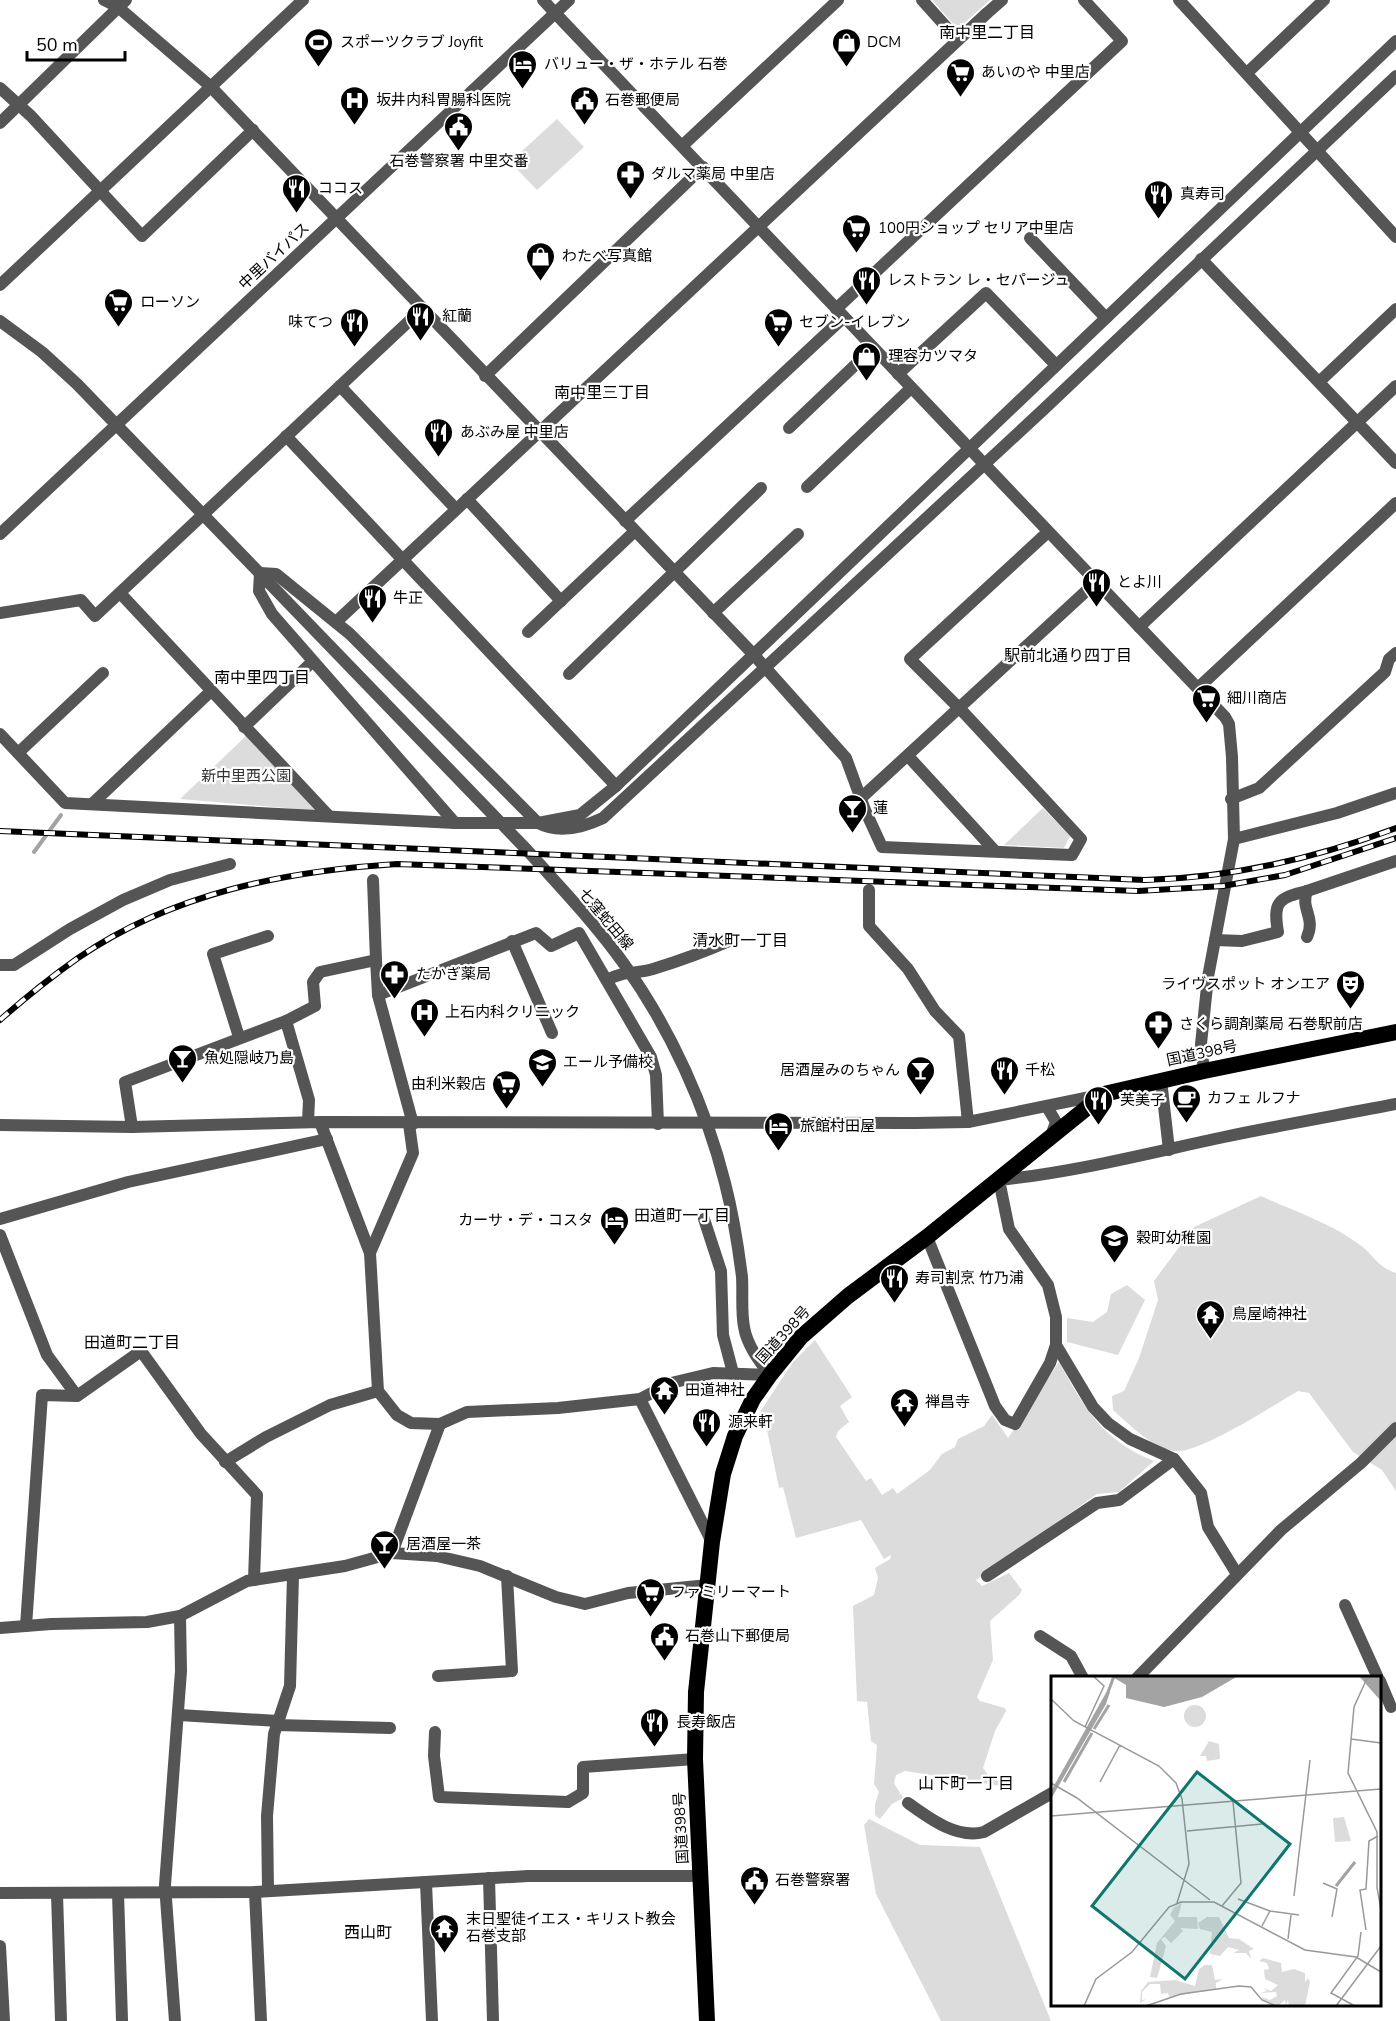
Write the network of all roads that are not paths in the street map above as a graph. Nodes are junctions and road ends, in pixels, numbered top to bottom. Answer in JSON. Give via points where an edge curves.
{"nodes":[{"id":1,"x":104,"y":0,"type":"edge"},
{"id":2,"x":303,"y":0,"type":"edge"},
{"id":3,"x":543,"y":0,"type":"edge"},
{"id":4,"x":569,"y":0,"type":"edge"},
{"id":5,"x":837,"y":0,"type":"edge"},
{"id":6,"x":922,"y":0,"type":"edge"},
{"id":7,"x":1002,"y":0,"type":"edge"},
{"id":8,"x":1084,"y":0,"type":"edge"},
{"id":9,"x":1179,"y":0,"type":"edge"},
{"id":10,"x":1324,"y":0,"type":"edge"},
{"id":11,"x":122,"y":4,"type":"edge"},
{"id":12,"x":555,"y":13,"type":"junction"},
{"id":13,"x":958,"y":40,"type":"junction"},
{"id":14,"x":1396,"y":41,"type":"edge"},
{"id":15,"x":1247,"y":73,"type":"junction"},
{"id":16,"x":1396,"y":76,"type":"edge"},
{"id":17,"x":210,"y":86,"type":"junction"},
{"id":18,"x":0,"y":88,"type":"edge"},
{"id":19,"x":18,"y":104,"type":"junction"},
{"id":20,"x":0,"y":123,"type":"edge"},
{"id":21,"x":253,"y":130,"type":"junction"},
{"id":22,"x":1301,"y":133,"type":"junction"},
{"id":23,"x":682,"y":146,"type":"junction"},
{"id":24,"x":1316,"y":151,"type":"junction"},
{"id":25,"x":703,"y":167,"type":"junction"},
{"id":26,"x":99,"y":192,"type":"junction"},
{"id":27,"x":336,"y":218,"type":"junction"},
{"id":28,"x":759,"y":227,"type":"junction"},
{"id":29,"x":1030,"y":237,"type":"dead end"},
{"id":30,"x":1396,"y":237,"type":"edge"},
{"id":31,"x":1201,"y":259,"type":"junction"},
{"id":32,"x":0,"y":285,"type":"edge"},
{"id":33,"x":423,"y":308,"type":"junction"},
{"id":34,"x":1396,"y":309,"type":"edge"},
{"id":35,"x":840,"y":313,"type":"junction"},
{"id":36,"x":1106,"y":318,"type":"junction"},
{"id":37,"x":2,"y":326,"type":"edge"},
{"id":38,"x":873,"y":348,"type":"junction"},
{"id":39,"x":1055,"y":364,"type":"junction"},
{"id":40,"x":898,"y":374,"type":"junction"},
{"id":41,"x":485,"y":376,"type":"junction"},
{"id":42,"x":1319,"y":382,"type":"junction"},
{"id":43,"x":340,"y":386,"type":"junction"},
{"id":44,"x":1396,"y":386,"type":"edge"},
{"id":45,"x":910,"y":388,"type":"junction"},
{"id":46,"x":1357,"y":422,"type":"junction"},
{"id":47,"x":116,"y":425,"type":"junction"},
{"id":48,"x":789,"y":428,"type":"dead end"},
{"id":49,"x":540,"y":432,"type":"junction"},
{"id":50,"x":286,"y":436,"type":"junction"},
{"id":51,"x":970,"y":450,"type":"junction"},
{"id":52,"x":1396,"y":463,"type":"edge"},
{"id":53,"x":984,"y":465,"type":"junction"},
{"id":54,"x":807,"y":487,"type":"dead end"},
{"id":55,"x":761,"y":488,"type":"dead end"},
{"id":56,"x":467,"y":499,"type":"junction"},
{"id":57,"x":1396,"y":503,"type":"edge"},
{"id":58,"x":456,"y":509,"type":"junction"},
{"id":59,"x":204,"y":514,"type":"junction"},
{"id":60,"x":625,"y":521,"type":"junction"},
{"id":61,"x":635,"y":531,"type":"junction"},
{"id":62,"x":1048,"y":532,"type":"junction"},
{"id":63,"x":0,"y":534,"type":"edge"},
{"id":64,"x":798,"y":534,"type":"dead end"},
{"id":65,"x":402,"y":560,"type":"junction"},
{"id":66,"x":260,"y":573,"type":"junction"},
{"id":67,"x":675,"y":573,"type":"junction"},
{"id":68,"x":1096,"y":582,"type":"junction"},
{"id":69,"x":120,"y":593,"type":"junction"},
{"id":70,"x":561,"y":601,"type":"junction"},
{"id":71,"x":0,"y":613,"type":"edge"},
{"id":72,"x":713,"y":613,"type":"junction"},
{"id":73,"x":336,"y":622,"type":"junction"},
{"id":74,"x":1139,"y":627,"type":"junction"},
{"id":75,"x":528,"y":632,"type":"dead end"},
{"id":76,"x":1396,"y":653,"type":"edge"},
{"id":77,"x":754,"y":655,"type":"junction"},
{"id":78,"x":312,"y":662,"type":"junction"},
{"id":79,"x":766,"y":669,"type":"junction"},
{"id":80,"x":103,"y":673,"type":"dead end"},
{"id":81,"x":569,"y":674,"type":"dead end"},
{"id":82,"x":1198,"y":688,"type":"junction"},
{"id":83,"x":210,"y":692,"type":"junction"},
{"id":84,"x":959,"y":709,"type":"junction"},
{"id":85,"x":244,"y":727,"type":"junction"},
{"id":86,"x":0,"y":734,"type":"edge"},
{"id":87,"x":18,"y":753,"type":"junction"},
{"id":88,"x":908,"y":756,"type":"junction"},
{"id":89,"x":616,"y":786,"type":"junction"},
{"id":90,"x":1396,"y":793,"type":"edge"},
{"id":91,"x":861,"y":798,"type":"junction"},
{"id":92,"x":1232,"y":799,"type":"junction"},
{"id":93,"x":92,"y":804,"type":"junction"},
{"id":94,"x":328,"y":815,"type":"junction"},
{"id":95,"x":455,"y":823,"type":"junction"},
{"id":96,"x":538,"y":823,"type":"junction"},
{"id":97,"x":1233,"y":840,"type":"junction"},
{"id":98,"x":995,"y":851,"type":"junction"},
{"id":99,"x":1396,"y":861,"type":"edge"},
{"id":100,"x":230,"y":864,"type":"dead end"},
{"id":101,"x":374,"y":880,"type":"dead end"},
{"id":102,"x":869,"y":890,"type":"dead end"},
{"id":103,"x":1307,"y":891,"type":"junction"},
{"id":104,"x":268,"y":936,"type":"dead end"},
{"id":105,"x":1307,"y":937,"type":"dead end"},
{"id":106,"x":1215,"y":940,"type":"junction"},
{"id":107,"x":512,"y":941,"type":"junction"},
{"id":108,"x":729,"y":941,"type":"dead end"},
{"id":109,"x":376,"y":960,"type":"junction"},
{"id":110,"x":0,"y":965,"type":"edge"},
{"id":111,"x":607,"y":980,"type":"junction"},
{"id":112,"x":378,"y":995,"type":"junction"},
{"id":113,"x":286,"y":1021,"type":"junction"},
{"id":114,"x":1396,"y":1032,"type":"edge"},
{"id":115,"x":552,"y":1033,"type":"dead end"},
{"id":116,"x":239,"y":1037,"type":"junction"},
{"id":117,"x":1204,"y":1071,"type":"junction"},
{"id":118,"x":1161,"y":1080,"type":"junction"},
{"id":119,"x":1104,"y":1094,"type":"junction"},
{"id":120,"x":1396,"y":1104,"type":"edge"},
{"id":121,"x":1047,"y":1107,"type":"junction"},
{"id":122,"x":314,"y":1122,"type":"junction"},
{"id":123,"x":968,"y":1122,"type":"junction"},
{"id":124,"x":411,"y":1124,"type":"junction"},
{"id":125,"x":658,"y":1124,"type":"junction"},
{"id":126,"x":0,"y":1125,"type":"edge"},
{"id":127,"x":132,"y":1127,"type":"junction"},
{"id":128,"x":327,"y":1139,"type":"junction"},
{"id":129,"x":1049,"y":1140,"type":"junction"},
{"id":130,"x":1169,"y":1150,"type":"junction"},
{"id":131,"x":999,"y":1180,"type":"junction"},
{"id":132,"x":0,"y":1219,"type":"edge"},
{"id":133,"x":704,"y":1219,"type":"dead end"},
{"id":134,"x":0,"y":1235,"type":"edge"},
{"id":135,"x":927,"y":1237,"type":"junction"},
{"id":136,"x":370,"y":1253,"type":"junction"},
{"id":137,"x":1056,"y":1345,"type":"junction"},
{"id":138,"x":733,"y":1373,"type":"junction"},
{"id":139,"x":770,"y":1375,"type":"junction"},
{"id":140,"x":378,"y":1391,"type":"junction"},
{"id":141,"x":77,"y":1396,"type":"junction"},
{"id":142,"x":640,"y":1399,"type":"junction"},
{"id":143,"x":440,"y":1424,"type":"junction"},
{"id":144,"x":1396,"y":1428,"type":"edge"},
{"id":145,"x":1174,"y":1459,"type":"junction"},
{"id":146,"x":225,"y":1462,"type":"junction"},
{"id":147,"x":712,"y":1542,"type":"junction"},
{"id":148,"x":392,"y":1553,"type":"junction"},
{"id":149,"x":1237,"y":1574,"type":"junction"},
{"id":150,"x":292,"y":1575,"type":"junction"},
{"id":151,"x":507,"y":1576,"type":"junction"},
{"id":152,"x":987,"y":1576,"type":"dead end"},
{"id":153,"x":254,"y":1580,"type":"junction"},
{"id":154,"x":708,"y":1585,"type":"junction"},
{"id":155,"x":1345,"y":1605,"type":"dead end"},
{"id":156,"x":180,"y":1616,"type":"junction"},
{"id":157,"x":26,"y":1626,"type":"junction"},
{"id":158,"x":0,"y":1628,"type":"edge"},
{"id":159,"x":1040,"y":1636,"type":"dead end"},
{"id":160,"x":438,"y":1676,"type":"dead end"},
{"id":161,"x":1082,"y":1676,"type":"edge"},
{"id":162,"x":1138,"y":1676,"type":"edge"},
{"id":163,"x":1378,"y":1676,"type":"edge"},
{"id":164,"x":1381,"y":1685,"type":"edge"},
{"id":165,"x":1389,"y":1707,"type":"edge"},
{"id":166,"x":178,"y":1715,"type":"junction"},
{"id":167,"x":277,"y":1723,"type":"junction"},
{"id":168,"x":390,"y":1728,"type":"dead end"},
{"id":169,"x":435,"y":1732,"type":"dead end"},
{"id":170,"x":695,"y":1759,"type":"junction"},
{"id":171,"x":1051,"y":1795,"type":"edge"},
{"id":172,"x":908,"y":1803,"type":"dead end"},
{"id":173,"x":701,"y":1876,"type":"junction"},
{"id":174,"x":489,"y":1878,"type":"junction"},
{"id":175,"x":426,"y":1883,"type":"junction"},
{"id":176,"x":262,"y":1891,"type":"junction"},
{"id":177,"x":0,"y":1893,"type":"edge"},
{"id":178,"x":118,"y":1893,"type":"junction"},
{"id":179,"x":165,"y":1893,"type":"junction"},
{"id":180,"x":57,"y":1894,"type":"junction"},
{"id":181,"x":0,"y":1946,"type":"edge"},
{"id":182,"x":4,"y":2021,"type":"edge"},
{"id":183,"x":61,"y":2021,"type":"edge"},
{"id":184,"x":122,"y":2021,"type":"edge"},
{"id":185,"x":175,"y":2021,"type":"edge"},
{"id":186,"x":261,"y":2021,"type":"edge"},
{"id":187,"x":432,"y":2021,"type":"edge"},
{"id":188,"x":493,"y":2021,"type":"edge"},
{"id":189,"x":707,"y":2021,"type":"edge"}],
"edges":[{"from":1,"to":11,"type":"street"},
{"from":2,"to":17,"type":"street"},
{"from":3,"to":12,"type":"street"},
{"from":4,"to":12,"type":"street","name":"中里バイパス"},
{"from":5,"to":23,"type":"street"},
{"from":6,"to":13,"type":"street"},
{"from":7,"to":13,"type":"street"},
{"from":8,"to":35,"type":"street","via":[[1122,41]]},
{"from":9,"to":15,"type":"street"},
{"from":10,"to":15,"type":"street"},
{"from":11,"to":17,"type":"street"},
{"from":11,"to":19,"type":"street"},
{"from":12,"to":23,"type":"street"},
{"from":12,"to":27,"type":"street","name":"中里バイパス"},
{"from":13,"to":28,"type":"street"},
{"from":14,"to":22,"type":"street"},
{"from":15,"to":22,"type":"street"},
{"from":16,"to":24,"type":"street"},
{"from":17,"to":21,"type":"street"},
{"from":17,"to":26,"type":"street"},
{"from":18,"to":19,"type":"street"},
{"from":19,"to":20,"type":"street"},
{"from":19,"to":26,"type":"street"},
{"from":21,"to":26,"type":"street","via":[[142,236]]},
{"from":21,"to":27,"type":"street"},
{"from":22,"to":24,"type":"street"},
{"from":22,"to":36,"type":"street"},
{"from":23,"to":25,"type":"street"},
{"from":24,"to":30,"type":"street"},
{"from":24,"to":31,"type":"street"},
{"from":25,"to":28,"type":"street"},
{"from":25,"to":41,"type":"street"},
{"from":26,"to":32,"type":"street"},
{"from":27,"to":33,"type":"street"},
{"from":27,"to":47,"type":"street","name":"中里バイパス"},
{"from":28,"to":35,"type":"street"},
{"from":28,"to":49,"type":"street"},
{"from":29,"to":36,"type":"street"},
{"from":31,"to":42,"type":"street"},
{"from":31,"to":53,"type":"street"},
{"from":33,"to":41,"type":"street"},
{"from":33,"to":43,"type":"street"},
{"from":34,"to":42,"type":"street"},
{"from":35,"to":38,"type":"street"},
{"from":35,"to":60,"type":"street"},
{"from":36,"to":39,"type":"street"},
{"from":37,"to":47,"type":"street","name":"七窪蛇田線","via":[[56,364]]},
{"from":38,"to":40,"type":"street"},
{"from":38,"to":48,"type":"street"},
{"from":39,"to":40,"type":"street","via":[[986,293]]},
{"from":39,"to":51,"type":"street"},
{"from":40,"to":45,"type":"street"},
{"from":41,"to":49,"type":"street"},
{"from":42,"to":46,"type":"street"},
{"from":43,"to":50,"type":"street"},
{"from":43,"to":58,"type":"street"},
{"from":44,"to":46,"type":"street"},
{"from":45,"to":51,"type":"street"},
{"from":45,"to":54,"type":"street"},
{"from":46,"to":52,"type":"street"},
{"from":46,"to":74,"type":"street"},
{"from":47,"to":59,"type":"street","name":"七窪蛇田線"},
{"from":47,"to":63,"type":"street","name":"中里バイパス"},
{"from":49,"to":56,"type":"street"},
{"from":49,"to":60,"type":"street"},
{"from":50,"to":59,"type":"street"},
{"from":50,"to":65,"type":"street"},
{"from":51,"to":53,"type":"street"},
{"from":51,"to":77,"type":"street"},
{"from":53,"to":62,"type":"street"},
{"from":53,"to":79,"type":"street"},
{"from":55,"to":67,"type":"street"},
{"from":56,"to":58,"type":"street"},
{"from":56,"to":70,"type":"street"},
{"from":57,"to":82,"type":"street"},
{"from":58,"to":65,"type":"street"},
{"from":59,"to":66,"type":"street","name":"七窪蛇田線"},
{"from":59,"to":69,"type":"street"},
{"from":60,"to":61,"type":"street"},
{"from":61,"to":67,"type":"street"},
{"from":61,"to":70,"type":"street"},
{"from":62,"to":68,"type":"street"},
{"from":62,"to":84,"type":"street","via":[[910,659]]},
{"from":64,"to":72,"type":"street"},
{"from":65,"to":73,"type":"street"},
{"from":65,"to":89,"type":"street"},
{"from":66,"to":73,"type":"street","via":[[276,574]]},
{"from":66,"to":78,"type":"street","via":[[259,591],[272,614]]},
{"from":66,"to":139,"type":"street","name":"七窪蛇田線","via":[[527,850],[625,965],[675,1051],[699,1106],[735,1225],[744,1327],[753,1352]]},
{"from":67,"to":72,"type":"street"},
{"from":67,"to":81,"type":"street"},
{"from":68,"to":74,"type":"street"},
{"from":68,"to":84,"type":"street"},
{"from":69,"to":71,"type":"street","via":[[94,616],[81,600]]},
{"from":69,"to":83,"type":"street"},
{"from":70,"to":75,"type":"street"},
{"from":72,"to":77,"type":"street"},
{"from":73,"to":96,"type":"street"},
{"from":74,"to":82,"type":"street"},
{"from":76,"to":92,"type":"street","via":[[1389,659],[1385,672],[1259,788]]},
{"from":77,"to":79,"type":"street"},
{"from":77,"to":89,"type":"street"},
{"from":78,"to":85,"type":"street"},
{"from":78,"to":95,"type":"street"},
{"from":79,"to":91,"type":"street","via":[[846,758]]},
{"from":79,"to":96,"type":"street","via":[[603,818],[566,829],[549,829]]},
{"from":80,"to":87,"type":"street"},
{"from":82,"to":92,"type":"street","via":[[1228,724]]},
{"from":83,"to":85,"type":"street"},
{"from":83,"to":93,"type":"street"},
{"from":84,"to":88,"type":"street"},
{"from":84,"to":98,"type":"street","via":[[1081,839],[1072,855]]},
{"from":85,"to":94,"type":"street"},
{"from":86,"to":87,"type":"street"},
{"from":87,"to":93,"type":"street","via":[[65,803]]},
{"from":88,"to":91,"type":"street"},
{"from":88,"to":98,"type":"street"},
{"from":89,"to":96,"type":"street","via":[[580,815]]},
{"from":90,"to":97,"type":"street"},
{"from":91,"to":98,"type":"street","via":[[882,847]]},
{"from":92,"to":97,"type":"street"},
{"from":93,"to":94,"type":"street"},
{"from":94,"to":95,"type":"street"},
{"from":95,"to":96,"type":"street"},
{"from":97,"to":106,"type":"street"},
{"from":99,"to":103,"type":"street"},
{"from":100,"to":110,"type":"street","via":[[171,880],[123,900],[14,965]]},
{"from":101,"to":109,"type":"street"},
{"from":102,"to":123,"type":"street","via":[[868,926],[908,969],[936,1011],[959,1036]]},
{"from":103,"to":105,"type":"street","via":[[1304,903],[1311,923]]},
{"from":103,"to":106,"type":"street","via":[[1289,895],[1277,904],[1274,913],[1278,932],[1242,941]]},
{"from":104,"to":116,"type":"street","via":[[213,954]]},
{"from":106,"to":117,"type":"street","via":[[1201,1044]]},
{"from":107,"to":111,"type":"street","via":[[536,933],[550,946],[579,933]]},
{"from":107,"to":112,"type":"street"},
{"from":107,"to":115,"type":"street"},
{"from":108,"to":111,"type":"street","via":[[649,970],[619,973]]},
{"from":109,"to":112,"type":"street"},
{"from":109,"to":113,"type":"street","via":[[320,972],[313,982],[315,1006]]},
{"from":111,"to":125,"type":"street","via":[[651,1057],[656,1075]]},
{"from":112,"to":124,"type":"street"},
{"from":113,"to":116,"type":"street"},
{"from":113,"to":122,"type":"street"},
{"from":114,"to":117,"type":"highway","name":"国道398号"},
{"from":116,"to":127,"type":"street","via":[[125,1082]]},
{"from":117,"to":118,"type":"highway","name":"国道398号"},
{"from":118,"to":119,"type":"highway","name":"国道398号"},
{"from":118,"to":130,"type":"street"},
{"from":119,"to":121,"type":"street"},
{"from":119,"to":129,"type":"highway","name":"国道398号"},
{"from":120,"to":130,"type":"street"},
{"from":121,"to":123,"type":"street"},
{"from":121,"to":129,"type":"street","via":[[1056,1122]]},
{"from":122,"to":124,"type":"street"},
{"from":122,"to":127,"type":"street"},
{"from":122,"to":128,"type":"street"},
{"from":123,"to":125,"type":"street"},
{"from":124,"to":125,"type":"street"},
{"from":124,"to":136,"type":"street","via":[[412,1153]]},
{"from":126,"to":127,"type":"street"},
{"from":128,"to":132,"type":"street","via":[[128,1182]]},
{"from":128,"to":136,"type":"street"},
{"from":129,"to":131,"type":"highway","name":"国道398号"},
{"from":130,"to":131,"type":"street","via":[[1050,1175]]},
{"from":131,"to":135,"type":"highway","name":"国道398号"},
{"from":131,"to":137,"type":"street","via":[[1009,1229],[1053,1296]]},
{"from":133,"to":138,"type":"street","via":[[721,1271],[723,1335]]},
{"from":134,"to":141,"type":"street","via":[[47,1355]]},
{"from":135,"to":137,"type":"street","via":[[995,1406],[1005,1420],[1015,1424],[1050,1364]]},
{"from":135,"to":139,"type":"highway","name":"国道398号","via":[[825,1315]]},
{"from":136,"to":140,"type":"street"},
{"from":137,"to":145,"type":"street","via":[[1093,1407],[1108,1423],[1131,1439]]},
{"from":138,"to":139,"type":"street"},
{"from":138,"to":142,"type":"street","via":[[713,1372],[671,1383]]},
{"from":139,"to":147,"type":"highway","name":"国道398号","via":[[735,1436],[723,1474]]},
{"from":140,"to":143,"type":"street","via":[[397,1415],[411,1423]]},
{"from":140,"to":146,"type":"street","via":[[330,1405]]},
{"from":141,"to":146,"type":"street","via":[[141,1351]]},
{"from":141,"to":157,"type":"street","via":[[42,1395]]},
{"from":142,"to":143,"type":"street","via":[[467,1412]]},
{"from":142,"to":147,"type":"street"},
{"from":143,"to":148,"type":"street"},
{"from":144,"to":149,"type":"street"},
{"from":145,"to":149,"type":"street","via":[[1200,1493],[1208,1527]]},
{"from":145,"to":152,"type":"street","via":[[1119,1500],[1097,1503]]},
{"from":146,"to":153,"type":"street","via":[[257,1496]]},
{"from":147,"to":154,"type":"highway","name":"国道398号"},
{"from":148,"to":150,"type":"street"},
{"from":148,"to":151,"type":"street","via":[[437,1556]]},
{"from":149,"to":162,"type":"street"},
{"from":150,"to":153,"type":"street"},
{"from":150,"to":167,"type":"street","via":[[290,1686]]},
{"from":151,"to":154,"type":"street","via":[[556,1597],[585,1604],[628,1593]]},
{"from":151,"to":160,"type":"street","via":[[512,1671]]},
{"from":153,"to":156,"type":"street"},
{"from":154,"to":170,"type":"highway","name":"国道398号","via":[[696,1692]]},
{"from":155,"to":163,"type":"street"},
{"from":156,"to":157,"type":"street","via":[[147,1622]]},
{"from":156,"to":166,"type":"street","via":[[182,1671]]},
{"from":157,"to":158,"type":"street"},
{"from":159,"to":161,"type":"street","via":[[1071,1656]]},
{"from":164,"to":165,"type":"street"},
{"from":166,"to":167,"type":"street"},
{"from":166,"to":179,"type":"street"},
{"from":167,"to":168,"type":"street"},
{"from":167,"to":176,"type":"street"},
{"from":169,"to":170,"type":"street","via":[[439,1797],[567,1802],[583,1793],[583,1767]]},
{"from":170,"to":173,"type":"highway","name":"国道398号"},
{"from":171,"to":172,"type":"street","via":[[972,1835],[940,1823]]},
{"from":173,"to":174,"type":"street"},
{"from":173,"to":189,"type":"highway","name":"国道398号"},
{"from":174,"to":175,"type":"street"},
{"from":174,"to":188,"type":"street"},
{"from":175,"to":176,"type":"street"},
{"from":175,"to":187,"type":"street"},
{"from":176,"to":179,"type":"street"},
{"from":176,"to":186,"type":"street"},
{"from":177,"to":180,"type":"street"},
{"from":178,"to":179,"type":"street"},
{"from":178,"to":180,"type":"street"},
{"from":178,"to":184,"type":"street"},
{"from":179,"to":185,"type":"street"},
{"from":180,"to":183,"type":"street"},
{"from":181,"to":182,"type":"street"}]}
